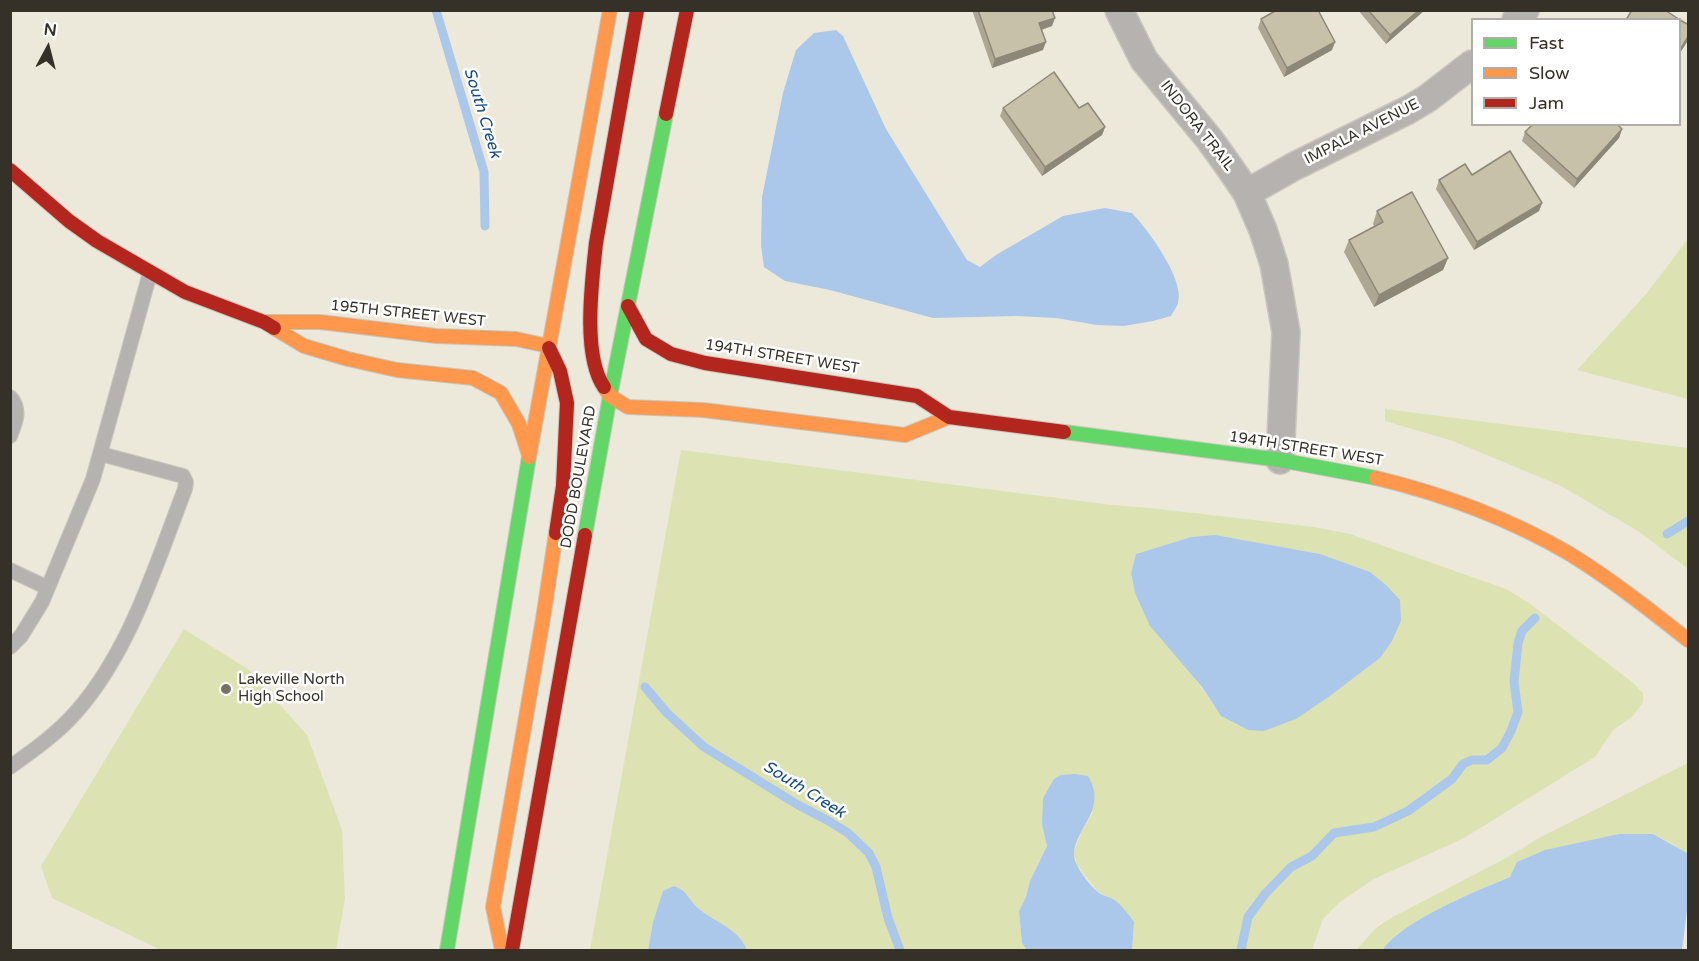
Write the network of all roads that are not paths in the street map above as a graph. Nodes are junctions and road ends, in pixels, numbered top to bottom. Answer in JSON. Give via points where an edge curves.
{"nodes":[{"id":1,"x":610,"y":10,"type":"edge"},
{"id":2,"x":637,"y":10,"type":"edge"},
{"id":3,"x":687,"y":10,"type":"edge"},
{"id":4,"x":1119,"y":10,"type":"edge"},
{"id":5,"x":1471,"y":66,"type":"edge"},
{"id":6,"x":10,"y":170,"type":"edge"},
{"id":7,"x":1247,"y":193,"type":"junction"},
{"id":8,"x":150,"y":272,"type":"junction"},
{"id":9,"x":628,"y":306,"type":"junction"},
{"id":10,"x":264,"y":322,"type":"junction"},
{"id":11,"x":548,"y":346,"type":"junction"},
{"id":12,"x":610,"y":396,"type":"junction"},
{"id":13,"x":10,"y":397,"type":"edge"},
{"id":14,"x":949,"y":417,"type":"junction"},
{"id":15,"x":10,"y":436,"type":"edge"},
{"id":16,"x":101,"y":454,"type":"junction"},
{"id":17,"x":529,"y":455,"type":"junction"},
{"id":18,"x":1280,"y":460,"type":"junction"},
{"id":19,"x":10,"y":570,"type":"edge"},
{"id":20,"x":48,"y":588,"type":"junction"},
{"id":21,"x":1689,"y":640,"type":"edge"},
{"id":22,"x":10,"y":647,"type":"edge"},
{"id":23,"x":10,"y":767,"type":"edge"},
{"id":24,"x":447,"y":951,"type":"edge"},
{"id":25,"x":502,"y":951,"type":"edge"},
{"id":26,"x":513,"y":951,"type":"edge"}],
"edges":[{"from":1,"to":11,"type":"main road"},
{"from":2,"to":12,"type":"main road","via":[[593,275],[591,352],[597,377]]},
{"from":3,"to":9,"type":"main road","name":"DODD BOULEVARD"},
{"from":4,"to":7,"type":"street","name":"INDORA TRAIL","via":[[1144,60],[1210,140]]},
{"from":5,"to":7,"type":"street","name":"IMPALA AVENUE","via":[[1408,110]]},
{"from":6,"to":8,"type":"main road","name":"195TH STREET WEST","via":[[69,221]]},
{"from":7,"to":18,"type":"street","name":"INDORA TRAIL","via":[[1274,264],[1286,332]]},
{"from":8,"to":10,"type":"main road","name":"195TH STREET WEST","via":[[185,292]]},
{"from":8,"to":16,"type":"lane"},
{"from":9,"to":12,"type":"main road","name":"DODD BOULEVARD"},
{"from":9,"to":14,"type":"main road","name":"194TH STREET WEST","via":[[646,339],[671,354],[705,363],[917,396]]},
{"from":10,"to":11,"type":"main road","name":"195TH STREET WEST","via":[[320,322],[436,336],[516,339]]},
{"from":10,"to":17,"type":"main road","name":"195TH STREET WEST","via":[[304,346],[348,359],[479,381],[501,393],[519,424]]},
{"from":11,"to":17,"type":"main road"},
{"from":11,"to":25,"type":"main road","via":[[560,371],[567,403],[563,486],[493,907]]},
{"from":12,"to":14,"type":"main road","name":"194TH STREET WEST","via":[[628,407],[703,410],[905,435]]},
{"from":12,"to":26,"type":"main road","name":"DODD BOULEVARD"},
{"from":13,"to":15,"type":"lane","via":[[17,416]]},
{"from":14,"to":18,"type":"main road","name":"194TH STREET WEST"},
{"from":16,"to":20,"type":"lane"},
{"from":16,"to":23,"type":"lane","via":[[183,476],[185,489],[127,634],[104,675],[49,740]]},
{"from":17,"to":24,"type":"main road"},
{"from":18,"to":21,"type":"main road","name":"194TH STREET WEST","via":[[1398,483],[1504,520],[1601,574]]},
{"from":19,"to":20,"type":"lane"},
{"from":20,"to":22,"type":"lane","via":[[21,636]]}]}
